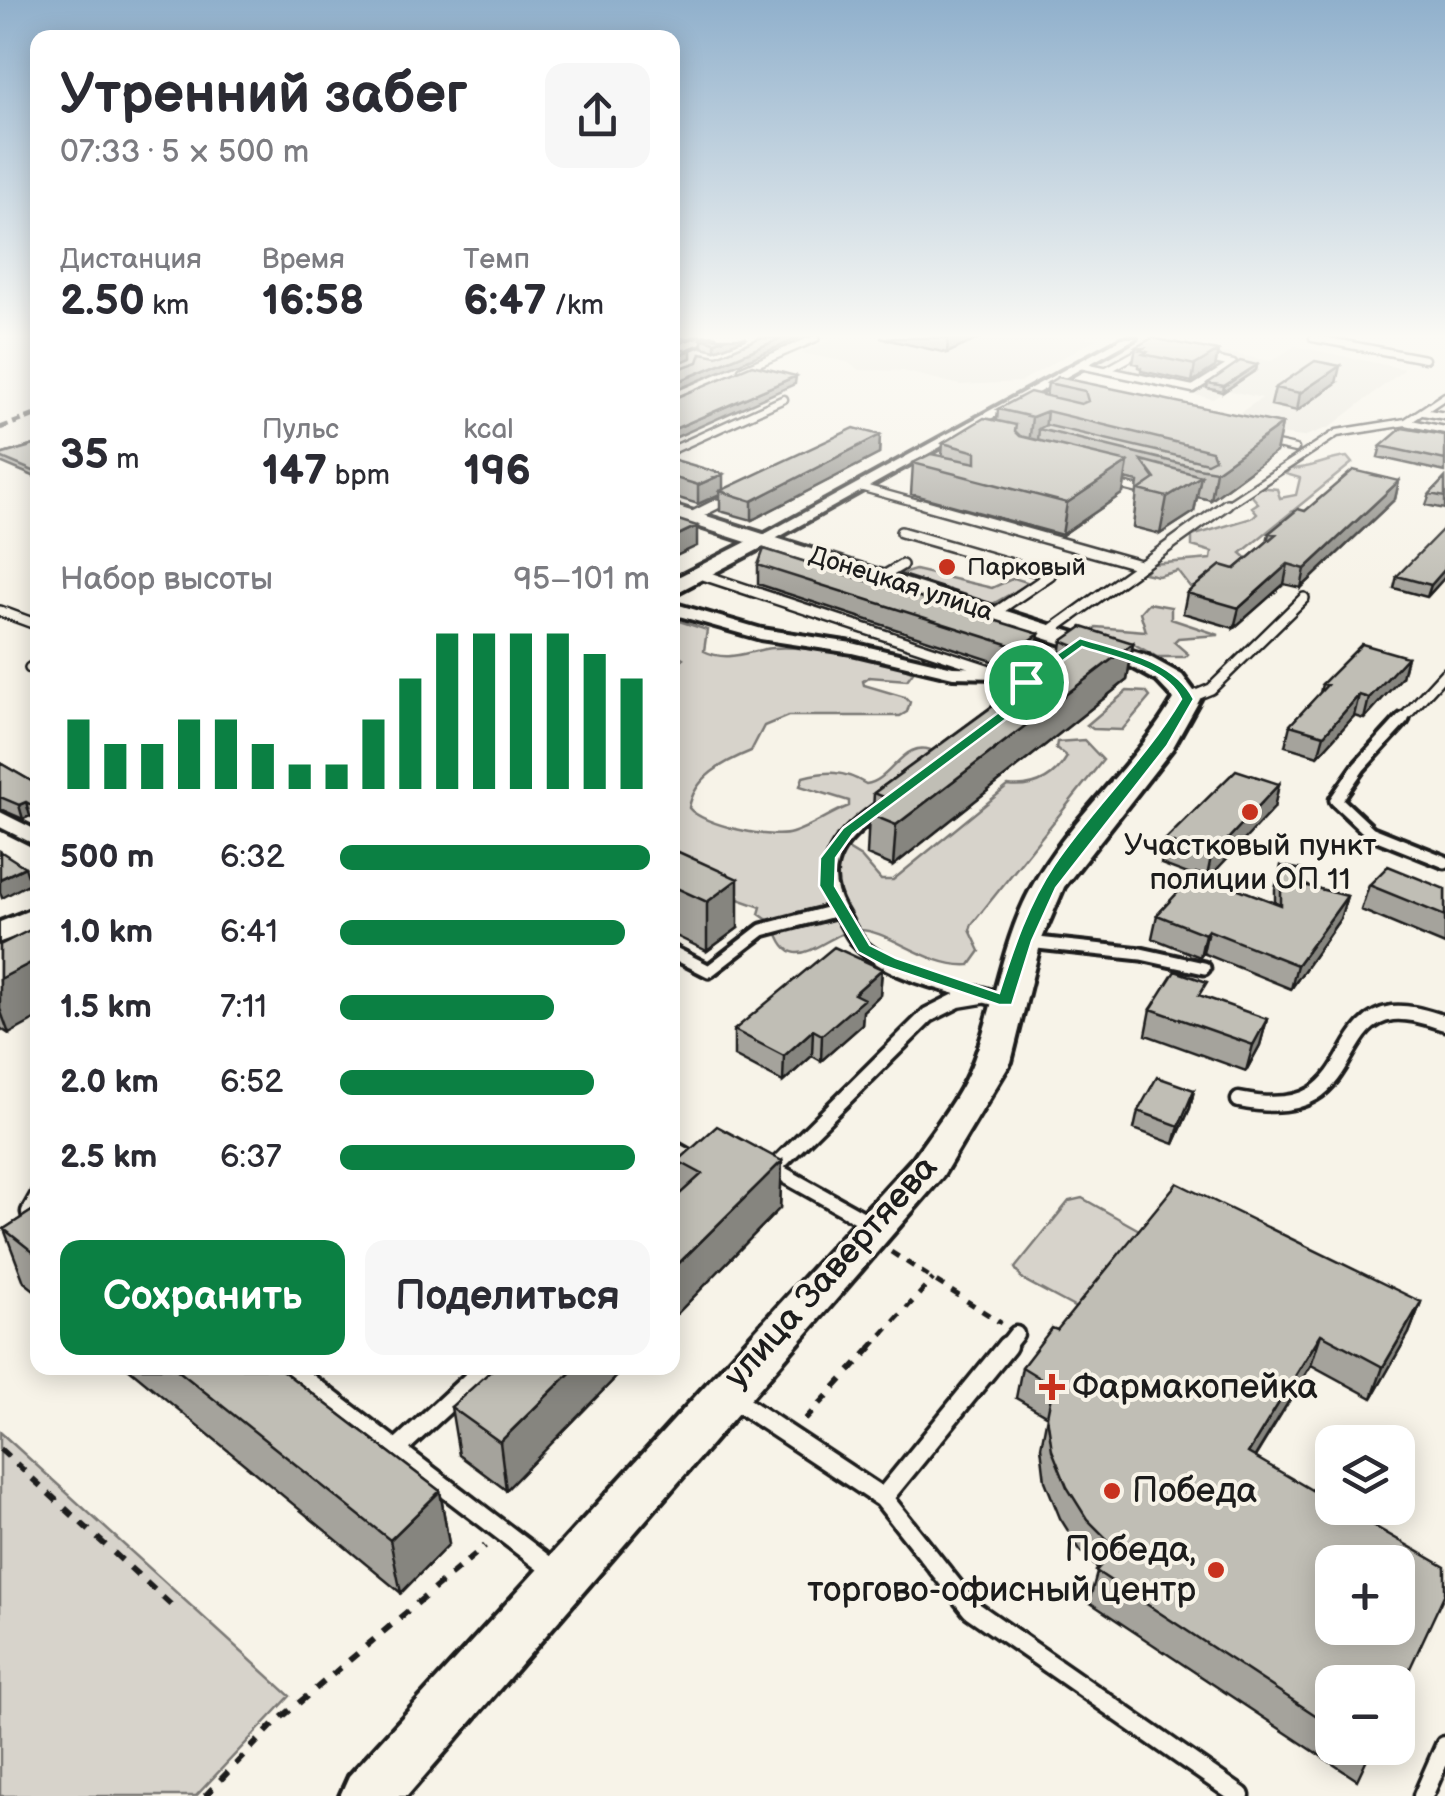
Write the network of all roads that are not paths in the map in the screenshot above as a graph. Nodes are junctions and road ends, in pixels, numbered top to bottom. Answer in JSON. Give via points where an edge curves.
{"nodes":[{"id":1,"x":734,"y":422,"type":"edge"},
{"id":2,"x":980,"y":422,"type":"edge"},
{"id":3,"x":1406,"y":422,"type":"joint"},
{"id":4,"x":1374,"y":426,"type":"junction"},
{"id":5,"x":1445,"y":430,"type":"edge"},
{"id":6,"x":958,"y":434,"type":"junction"},
{"id":7,"x":976,"y":438,"type":"edge"},
{"id":8,"x":1258,"y":441,"type":"edge"},
{"id":9,"x":1445,"y":441,"type":"edge"},
{"id":10,"x":680,"y":446,"type":"edge"},
{"id":11,"x":1294,"y":450,"type":"dead end"},
{"id":12,"x":895,"y":468,"type":"junction"},
{"id":13,"x":913,"y":473,"type":"edge"},
{"id":14,"x":1109,"y":482,"type":"edge"},
{"id":15,"x":724,"y":487,"type":"edge"},
{"id":16,"x":860,"y":487,"type":"junction"},
{"id":17,"x":1164,"y":496,"type":"edge"},
{"id":18,"x":1200,"y":505,"type":"edge"},
{"id":19,"x":1218,"y":510,"type":"junction"},
{"id":20,"x":682,"y":514,"type":"edge"},
{"id":21,"x":901,"y":532,"type":"dead end"},
{"id":22,"x":762,"y":540,"type":"junction"},
{"id":23,"x":1140,"y":565,"type":"junction"},
{"id":24,"x":700,"y":574,"type":"junction"},
{"id":25,"x":680,"y":585,"type":"edge"},
{"id":26,"x":1304,"y":598,"type":"dead end"},
{"id":27,"x":680,"y":610,"type":"edge"},
{"id":28,"x":0,"y":611,"type":"edge"},
{"id":29,"x":993,"y":614,"type":"junction"},
{"id":30,"x":30,"y":622,"type":"edge"},
{"id":31,"x":1049,"y":632,"type":"junction"},
{"id":32,"x":1080,"y":642,"type":"junction"},
{"id":33,"x":1000,"y":673,"type":"junction"},
{"id":34,"x":1445,"y":673,"type":"edge"},
{"id":35,"x":1184,"y":692,"type":"junction"},
{"id":36,"x":893,"y":798,"type":"edge"},
{"id":37,"x":0,"y":818,"type":"edge"},
{"id":38,"x":30,"y":835,"type":"edge"},
{"id":39,"x":1445,"y":862,"type":"edge"},
{"id":40,"x":838,"y":910,"type":"junction"},
{"id":41,"x":30,"y":920,"type":"edge"},
{"id":42,"x":0,"y":934,"type":"edge"},
{"id":43,"x":1024,"y":941,"type":"junction"},
{"id":44,"x":680,"y":956,"type":"edge"},
{"id":45,"x":1204,"y":968,"type":"dead end"},
{"id":46,"x":994,"y":998,"type":"junction"},
{"id":47,"x":1445,"y":1023,"type":"edge"},
{"id":48,"x":1239,"y":1100,"type":"dead end"},
{"id":49,"x":680,"y":1151,"type":"edge"},
{"id":50,"x":757,"y":1160,"type":"edge"},
{"id":51,"x":773,"y":1168,"type":"junction"},
{"id":52,"x":680,"y":1186,"type":"edge"},
{"id":53,"x":871,"y":1231,"type":"junction"},
{"id":54,"x":1016,"y":1334,"type":"road end"},
{"id":55,"x":298,"y":1375,"type":"edge"},
{"id":56,"x":477,"y":1375,"type":"edge"},
{"id":57,"x":724,"y":1393,"type":"junction"},
{"id":58,"x":396,"y":1450,"type":"junction"},
{"id":59,"x":883,"y":1498,"type":"junction"},
{"id":60,"x":561,"y":1576,"type":"junction"},
{"id":61,"x":1445,"y":1746,"type":"edge"},
{"id":62,"x":369,"y":1796,"type":"edge"},
{"id":63,"x":1240,"y":1796,"type":"edge"},
{"id":64,"x":1423,"y":1796,"type":"edge"}],
"edges":[{"from":1,"to":10,"type":"lane"},
{"from":2,"to":6,"type":"street"},
{"from":3,"to":4,"type":"lane"},
{"from":3,"to":5,"type":"lane"},
{"from":4,"to":9,"type":"lane"},
{"from":4,"to":19,"type":"lane","via":[[1337,433]]},
{"from":6,"to":7,"type":"lane"},
{"from":6,"to":12,"type":"street"},
{"from":8,"to":11,"type":"lane"},
{"from":12,"to":13,"type":"lane"},
{"from":12,"to":16,"type":"street"},
{"from":14,"to":17,"type":"lane"},
{"from":15,"to":20,"type":"lane","via":[[742,492]]},
{"from":16,"to":22,"type":"street"},
{"from":16,"to":23,"type":"lane"},
{"from":18,"to":19,"type":"lane"},
{"from":19,"to":23,"type":"lane"},
{"from":20,"to":22,"type":"main road","name":"Донецкая улица"},
{"from":21,"to":29,"type":"lane","via":[[1050,574]]},
{"from":22,"to":24,"type":"street"},
{"from":22,"to":29,"type":"main road","name":"Донецкая улица","via":[[891,571]]},
{"from":23,"to":31,"type":"lane"},
{"from":24,"to":25,"type":"street"},
{"from":24,"to":33,"type":"lane"},
{"from":26,"to":35,"type":"lane","via":[[1210,689]]},
{"from":27,"to":33,"type":"street","via":[[760,634],[953,672]]},
{"from":28,"to":30,"type":"lane"},
{"from":29,"to":31,"type":"main road","name":"Донецкая улица"},
{"from":31,"to":32,"type":"main road","name":"Донецкая улица"},
{"from":32,"to":33,"type":"street","via":[[1027,689]]},
{"from":32,"to":35,"type":"main road","name":"Донецкая улица","via":[[1155,668]]},
{"from":34,"to":39,"type":"lane","via":[[1336,800],[1368,832]]},
{"from":35,"to":43,"type":"main road","name":"улица Завертяева","via":[[1162,743],[1062,864]]},
{"from":36,"to":40,"type":"lane","via":[[848,831],[828,858],[827,886]]},
{"from":37,"to":38,"type":"street"},
{"from":40,"to":44,"type":"lane","via":[[762,930],[709,971]]},
{"from":40,"to":46,"type":"lane","via":[[864,949]]},
{"from":41,"to":42,"type":"street"},
{"from":43,"to":45,"type":"lane"},
{"from":43,"to":46,"type":"main road","name":"улица Завертяева"},
{"from":46,"to":51,"type":"lane","via":[[958,1000],[928,1015]]},
{"from":46,"to":53,"type":"main road","name":"улица Завертяева","via":[[992,1062],[928,1167]]},
{"from":47,"to":48,"type":"lane","via":[[1386,1014],[1366,1026],[1331,1079],[1305,1103],[1274,1108]]},
{"from":49,"to":52,"type":"lane","via":[[708,1160]]},
{"from":50,"to":51,"type":"lane"},
{"from":51,"to":53,"type":"lane"},
{"from":53,"to":57,"type":"main road","name":"улица Завертяева"},
{"from":54,"to":59,"type":"lane"},
{"from":55,"to":58,"type":"lane"},
{"from":56,"to":58,"type":"lane"},
{"from":57,"to":59,"type":"lane"},
{"from":57,"to":60,"type":"main road","name":"улица Завертяева"},
{"from":58,"to":60,"type":"lane"},
{"from":59,"to":63,"type":"lane","via":[[971,1610]]},
{"from":60,"to":62,"type":"main road","name":"улица Завертяева"},
{"from":61,"to":64,"type":"lane"}]}
